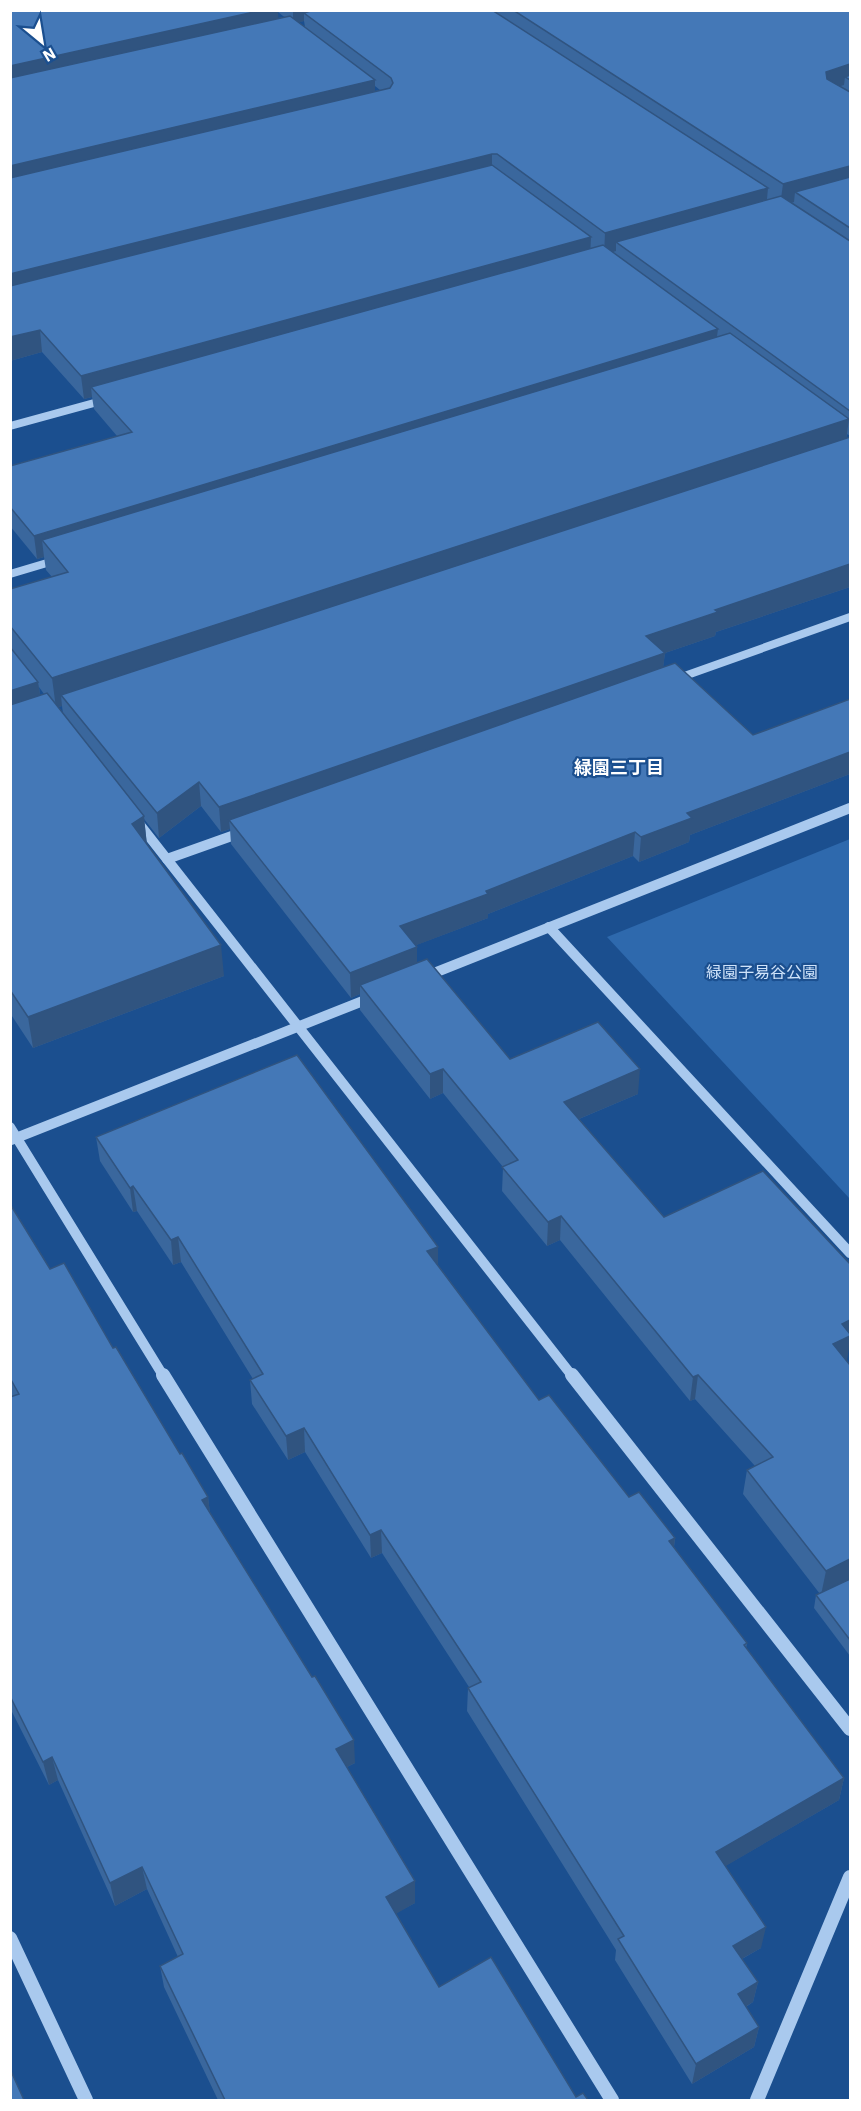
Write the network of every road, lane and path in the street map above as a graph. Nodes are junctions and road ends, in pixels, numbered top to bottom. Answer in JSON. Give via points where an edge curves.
{"nodes":[{"id":1,"x":113,"y":398,"type":"edge"},
{"id":2,"x":10,"y":426,"type":"edge"},
{"id":3,"x":68,"y":556,"type":"edge"},
{"id":4,"x":10,"y":574,"type":"edge"},
{"id":5,"x":850,"y":617,"type":"edge"},
{"id":6,"x":671,"y":680,"type":"edge"},
{"id":7,"x":850,"y":808,"type":"edge"},
{"id":8,"x":132,"y":814,"type":"edge"},
{"id":9,"x":256,"y":827,"type":"edge"},
{"id":10,"x":167,"y":859,"type":"junction"},
{"id":11,"x":549,"y":927,"type":"junction"},
{"id":12,"x":418,"y":979,"type":"edge"},
{"id":13,"x":385,"y":992,"type":"edge"},
{"id":14,"x":298,"y":1027,"type":"junction"},
{"id":15,"x":13,"y":1135,"type":"edge"},
{"id":16,"x":850,"y":1253,"type":"edge"},
{"id":17,"x":850,"y":1729,"type":"edge"},
{"id":18,"x":850,"y":1877,"type":"edge"},
{"id":19,"x":10,"y":1938,"type":"edge"},
{"id":20,"x":86,"y":2100,"type":"edge"},
{"id":21,"x":612,"y":2100,"type":"edge"},
{"id":22,"x":757,"y":2100,"type":"edge"}],
"edges":[{"from":1,"to":2,"type":"street"},
{"from":3,"to":4,"type":"street"},
{"from":5,"to":6,"type":"street"},
{"from":7,"to":11,"type":"street"},
{"from":8,"to":10,"type":"street"},
{"from":9,"to":10,"type":"street"},
{"from":10,"to":14,"type":"street"},
{"from":11,"to":12,"type":"street"},
{"from":11,"to":16,"type":"street"},
{"from":13,"to":14,"type":"street"},
{"from":14,"to":15,"type":"street"},
{"from":14,"to":17,"type":"street"},
{"from":15,"to":21,"type":"street"},
{"from":18,"to":22,"type":"street"},
{"from":19,"to":20,"type":"street"}]}
